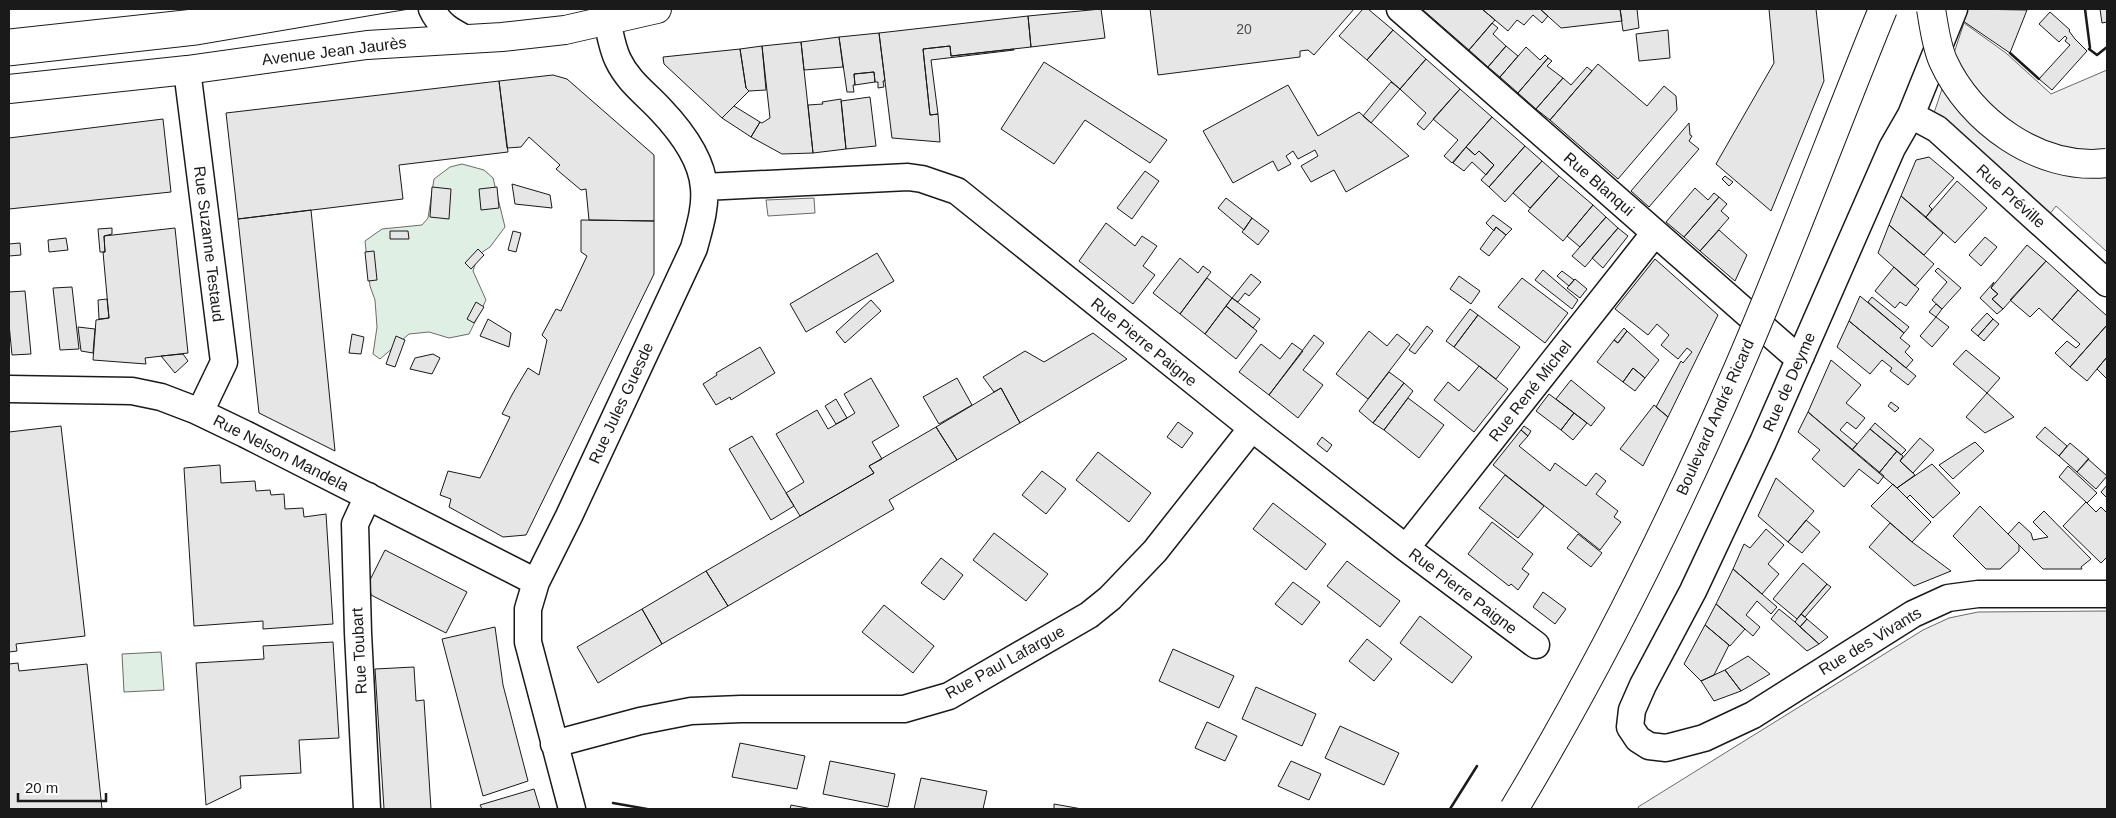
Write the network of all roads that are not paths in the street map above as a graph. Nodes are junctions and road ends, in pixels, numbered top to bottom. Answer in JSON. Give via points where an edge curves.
{"nodes":[{"id":1,"x":432,"y":9,"type":"edge"},
{"id":2,"x":657,"y":9,"type":"edge"},
{"id":3,"x":1400,"y":9,"type":"edge"},
{"id":4,"x":1882,"y":9,"type":"edge"},
{"id":5,"x":1931,"y":9,"type":"edge"},
{"id":6,"x":1954,"y":9,"type":"edge"},
{"id":7,"x":611,"y":14,"type":"edge"},
{"id":8,"x":466,"y":39,"type":"junction"},
{"id":9,"x":187,"y":70,"type":"junction"},
{"id":10,"x":9,"y":89,"type":"edge"},
{"id":11,"x":1911,"y":115,"type":"junction"},
{"id":12,"x":2107,"y":163,"type":"edge"},
{"id":13,"x":704,"y":188,"type":"junction"},
{"id":14,"x":1654,"y":234,"type":"junction"},
{"id":15,"x":2107,"y":283,"type":"edge"},
{"id":16,"x":1800,"y":356,"type":"junction"},
{"id":17,"x":9,"y":388,"type":"edge"},
{"id":18,"x":200,"y":412,"type":"junction"},
{"id":19,"x":1252,"y":428,"type":"junction"},
{"id":20,"x":368,"y":496,"type":"junction"},
{"id":21,"x":1406,"y":548,"type":"junction"},
{"id":22,"x":536,"y":582,"type":"junction"},
{"id":23,"x":2107,"y":594,"type":"edge"},
{"id":24,"x":1536,"y":645,"type":"dead end"},
{"id":25,"x":554,"y":744,"type":"junction"},
{"id":26,"x":1649,"y":746,"type":"joint"},
{"id":27,"x":367,"y":809,"type":"edge"},
{"id":28,"x":572,"y":809,"type":"edge"},
{"id":29,"x":1514,"y":809,"type":"edge"}],
"edges":[{"from":1,"to":8,"type":"street","via":[[446,29]]},
{"from":2,"to":7,"type":"main road","name":"Avenue Jean Jaurès"},
{"from":3,"to":14,"type":"street","name":"Rue Blanqui"},
{"from":4,"to":29,"type":"main road","name":"Boulevard André Ricard","bridge":true,"via":[[1773,285],[1704,444],[1612,634]]},
{"from":5,"to":12,"type":"main road","bridge":true,"via":[[1942,59],[1956,87],[1979,115],[2007,137],[2035,151],[2068,162]]},
{"from":6,"to":11,"type":"street","name":"Rue de Deyme"},
{"from":7,"to":8,"type":"main road","name":"Avenue Jean Jaurès","via":[[565,30]]},
{"from":7,"to":13,"type":"street","name":"Rue Jules Guesde","via":[[618,60],[634,84],[681,134],[697,163]]},
{"from":8,"to":9,"type":"main road","name":"Avenue Jean Jaurès","via":[[366,45]]},
{"from":9,"to":10,"type":"main road","name":"Avenue Jean Jaurès"},
{"from":9,"to":18,"type":"street","name":"Rue Suzanne Testaud","via":[[224,362]]},
{"from":11,"to":15,"type":"street","name":"Rue Préville","via":[[1936,129]]},
{"from":11,"to":16,"type":"street","name":"Rue de Deyme","via":[[1892,148]]},
{"from":13,"to":19,"type":"street","name":"Rue Pierre Paigne","via":[[908,177],[957,191]]},
{"from":13,"to":22,"type":"street","name":"Rue Jules Guesde","via":[[702,219],[694,248]]},
{"from":14,"to":16,"type":"street","name":"Rue Blanqui","via":[[1791,352]]},
{"from":14,"to":21,"type":"street","name":"Rue René Michel"},
{"from":16,"to":26,"type":"street","name":"Rue de Deyme","via":[[1693,591],[1632,710],[1630,727],[1638,739]]},
{"from":17,"to":18,"type":"street","name":"Rue Nelson Mandela","via":[[132,391],[161,397]]},
{"from":18,"to":20,"type":"street","name":"Rue Nelson Mandela"},
{"from":19,"to":21,"type":"street","name":"Rue Pierre Paigne"},
{"from":19,"to":25,"type":"street","name":"Rue Paul Lafargue","via":[[1155,551],[1110,598],[1089,615],[949,696],[904,708],[691,712],[640,721]]},
{"from":20,"to":22,"type":"street","name":"Rue Nelson Mandela"},
{"from":20,"to":27,"type":"street","name":"Rue Toubart","via":[[355,524]]},
{"from":21,"to":24,"type":"street","name":"Rue Pierre Paigne"},
{"from":22,"to":25,"type":"street","name":"Rue Jules Guesde","via":[[528,609],[528,642]]},
{"from":23,"to":26,"type":"street","name":"Rue des Vivants","via":[[1978,594],[1948,598],[1913,614],[1753,714],[1704,738],[1666,748]]},
{"from":25,"to":28,"type":"street","name":"Rue Jules Guesde"}]}
